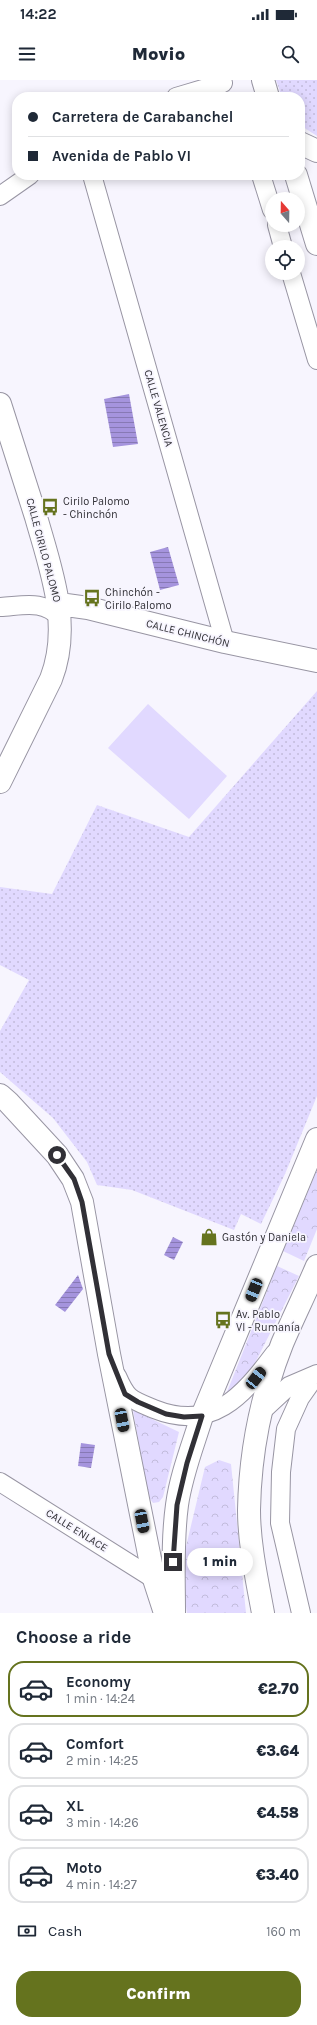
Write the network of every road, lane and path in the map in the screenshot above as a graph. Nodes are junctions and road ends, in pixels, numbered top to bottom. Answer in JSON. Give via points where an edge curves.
{"nodes":[{"id":1,"x":263,"y":80,"type":"edge"},
{"id":2,"x":226,"y":87,"type":"edge"},
{"id":3,"x":201,"y":92,"type":"edge"},
{"id":4,"x":267,"y":92,"type":"edge"},
{"id":5,"x":305,"y":145,"type":"edge"},
{"id":6,"x":317,"y":151,"type":"edge"},
{"id":7,"x":23,"y":180,"type":"edge"},
{"id":8,"x":93,"y":180,"type":"edge"},
{"id":9,"x":263,"y":180,"type":"edge"},
{"id":10,"x":298,"y":180,"type":"edge"},
{"id":11,"x":266,"y":192,"type":"edge"},
{"id":12,"x":0,"y":196,"type":"edge"},
{"id":13,"x":317,"y":244,"type":"edge"},
{"id":14,"x":293,"y":280,"type":"edge"},
{"id":15,"x":317,"y":360,"type":"edge"},
{"id":16,"x":0,"y":404,"type":"edge"},
{"id":17,"x":58,"y":602,"type":"junction"},
{"id":18,"x":37,"y":605,"type":"junction"},
{"id":19,"x":0,"y":607,"type":"edge"},
{"id":20,"x":225,"y":642,"type":"junction"},
{"id":21,"x":317,"y":661,"type":"edge"},
{"id":22,"x":0,"y":782,"type":"edge"},
{"id":23,"x":0,"y":1095,"type":"edge"},
{"id":24,"x":317,"y":1139,"type":"edge"},
{"id":25,"x":315,"y":1279,"type":"edge"},
{"id":26,"x":282,"y":1345,"type":"junction"},
{"id":27,"x":109,"y":1354,"type":"junction"},
{"id":28,"x":317,"y":1374,"type":"edge"},
{"id":29,"x":261,"y":1412,"type":"junction"},
{"id":30,"x":202,"y":1416,"type":"junction"},
{"id":31,"x":0,"y":1482,"type":"edge"},
{"id":32,"x":154,"y":1579,"type":"junction"},
{"id":33,"x":165,"y":1613,"type":"edge"},
{"id":34,"x":174,"y":1613,"type":"edge"},
{"id":35,"x":263,"y":1613,"type":"edge"},
{"id":36,"x":302,"y":1613,"type":"edge"}],
"edges":[{"from":1,"to":4,"type":"street"},
{"from":2,"to":3,"type":"street"},
{"from":5,"to":6,"type":"street"},
{"from":7,"to":12,"type":"street"},
{"from":8,"to":20,"type":"street","name":"CALLE VALENCIA"},
{"from":9,"to":11,"type":"street"},
{"from":10,"to":13,"type":"street"},
{"from":14,"to":15,"type":"street"},
{"from":16,"to":17,"type":"street","name":"CALLE CIRILO PALOMO"},
{"from":17,"to":18,"type":"street","via":[[49,608]]},
{"from":17,"to":18,"type":"street","via":[[49,596]]},
{"from":17,"to":20,"type":"street","name":"CALLE CHINCHÓN"},
{"from":17,"to":22,"type":"street","name":"CALLE CIRILO PALOMO","via":[[58,662]]},
{"from":18,"to":19,"type":"street"},
{"from":20,"to":21,"type":"street","name":"CALLE CHINCHÓN"},
{"from":23,"to":27,"type":"street","via":[[57,1155],[74,1179],[82,1202]]},
{"from":24,"to":30,"type":"street"},
{"from":25,"to":26,"type":"street"},
{"from":26,"to":29,"type":"street"},
{"from":26,"to":30,"type":"street","via":[[256,1378],[230,1403]]},
{"from":27,"to":30,"type":"street","via":[[125,1394],[129,1397],[166,1414]]},
{"from":27,"to":32,"type":"street"},
{"from":28,"to":29,"type":"street","via":[[289,1386]]},
{"from":28,"to":36,"type":"street","via":[[300,1398],[286,1429],[281,1472],[280,1523]]},
{"from":29,"to":35,"type":"street","via":[[252,1458],[249,1512]]},
{"from":30,"to":34,"type":"street","via":[[177,1505],[173,1562]]},
{"from":31,"to":32,"type":"street","name":"CALLE ENLACE"},
{"from":32,"to":33,"type":"street"}]}
